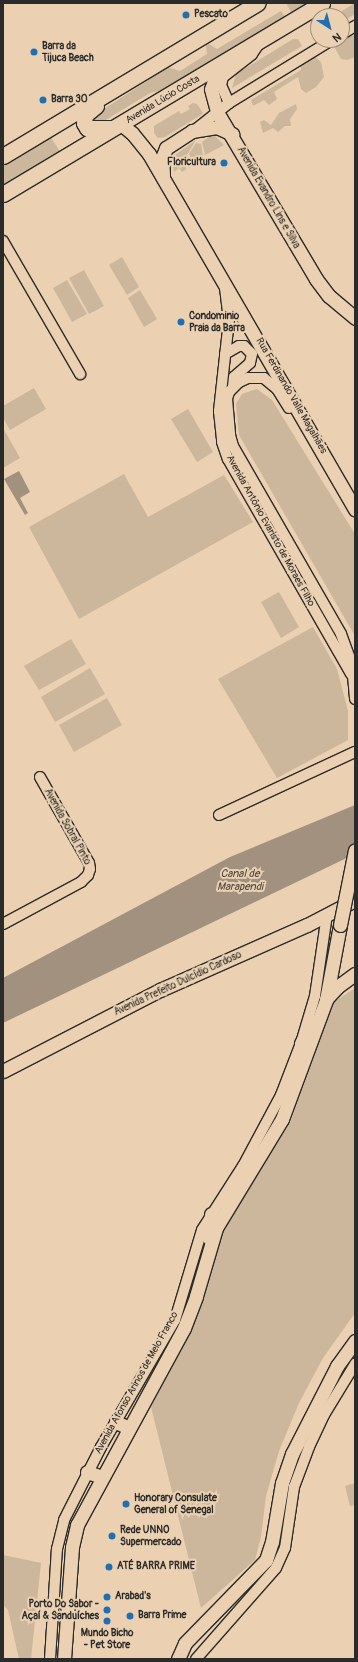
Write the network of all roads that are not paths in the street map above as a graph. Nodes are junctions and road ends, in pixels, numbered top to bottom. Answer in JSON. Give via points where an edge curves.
{"nodes":[{"id":1,"x":258,"y":3,"type":"edge"},
{"id":2,"x":322,"y":3,"type":"edge"},
{"id":3,"x":263,"y":38,"type":"junction"},
{"id":4,"x":319,"y":48,"type":"edge"},
{"id":5,"x":219,"y":65,"type":"junction"},
{"id":6,"x":136,"y":76,"type":"junction"},
{"id":7,"x":229,"y":103,"type":"junction"},
{"id":8,"x":217,"y":112,"type":"junction"},
{"id":9,"x":119,"y":126,"type":"junction"},
{"id":10,"x":195,"y":130,"type":"junction"},
{"id":11,"x":232,"y":134,"type":"junction"},
{"id":12,"x":3,"y":156,"type":"edge"},
{"id":13,"x":163,"y":178,"type":"junction"},
{"id":14,"x":3,"y":194,"type":"edge"},
{"id":15,"x":3,"y":241,"type":"edge"},
{"id":16,"x":224,"y":284,"type":"junction"},
{"id":17,"x":355,"y":318,"type":"edge"},
{"id":18,"x":225,"y":354,"type":"junction"},
{"id":19,"x":80,"y":374,"type":"dead end"},
{"id":20,"x":233,"y":386,"type":"junction"},
{"id":21,"x":306,"y":422,"type":"junction"},
{"id":22,"x":355,"y":510,"type":"edge"},
{"id":23,"x":276,"y":543,"type":"junction"},
{"id":24,"x":324,"y":605,"type":"junction"},
{"id":25,"x":352,"y":675,"type":"junction"},
{"id":26,"x":355,"y":699,"type":"edge"},
{"id":27,"x":355,"y":752,"type":"edge"},
{"id":28,"x":40,"y":777,"type":"dead end"},
{"id":29,"x":219,"y":816,"type":"dead end"},
{"id":30,"x":355,"y":850,"type":"edge"},
{"id":31,"x":355,"y":900,"type":"edge"},
{"id":32,"x":327,"y":915,"type":"junction"},
{"id":33,"x":3,"y":924,"type":"edge"},
{"id":34,"x":355,"y":974,"type":"edge"},
{"id":35,"x":326,"y":1000,"type":"junction"},
{"id":36,"x":301,"y":1042,"type":"junction"},
{"id":37,"x":3,"y":1071,"type":"edge"},
{"id":38,"x":211,"y":1214,"type":"junction"},
{"id":39,"x":208,"y":1252,"type":"junction"},
{"id":40,"x":355,"y":1341,"type":"edge"},
{"id":41,"x":355,"y":1364,"type":"edge"},
{"id":42,"x":116,"y":1422,"type":"junction"},
{"id":43,"x":129,"y":1428,"type":"junction"},
{"id":44,"x":87,"y":1472,"type":"junction"},
{"id":45,"x":102,"y":1477,"type":"junction"},
{"id":46,"x":50,"y":1659,"type":"edge"},
{"id":47,"x":64,"y":1659,"type":"edge"},
{"id":48,"x":178,"y":1659,"type":"edge"},
{"id":49,"x":196,"y":1659,"type":"edge"}],
"edges":[{"from":1,"to":6,"type":"main road"},
{"from":2,"to":3,"type":"main road","name":"Avenida Lúcio Costa"},
{"from":3,"to":5,"type":"main road","name":"Avenida Lúcio Costa"},
{"from":3,"to":7,"type":"street","via":[[255,51],[223,77],[221,85]]},
{"from":4,"to":7,"type":"street"},
{"from":5,"to":8,"type":"street","name":"Avenida Evandro Lins e Silva","via":[[211,89]]},
{"from":5,"to":9,"type":"main road","name":"Avenida Lúcio Costa"},
{"from":6,"to":9,"type":"main road","via":[[89,111],[84,119],[84,124],[90,130]]},
{"from":6,"to":12,"type":"main road"},
{"from":7,"to":8,"type":"street"},
{"from":8,"to":10,"type":"street"},
{"from":8,"to":11,"type":"street","name":"Avenida Evandro Lins e Silva"},
{"from":9,"to":13,"type":"street","name":"Rua Ferdinando Valle Magalhães","via":[[142,144]]},
{"from":9,"to":14,"type":"main road","name":"Avenida Lúcio Costa"},
{"from":10,"to":11,"type":"street","via":[[217,127]]},
{"from":10,"to":13,"type":"street","via":[[166,148],[162,158]]},
{"from":11,"to":17,"type":"street","name":"Avenida Evandro Lins e Silva","via":[[316,279],[329,296]]},
{"from":13,"to":16,"type":"street","name":"Rua Ferdinando Valle Magalhães"},
{"from":15,"to":19,"type":"street"},
{"from":16,"to":18,"type":"street","name":"Avenida Antônio Evaristo de Moraes Filho","via":[[229,320]]},
{"from":16,"to":21,"type":"street","name":"Rua Ferdinando Valle Magalhães"},
{"from":18,"to":20,"type":"street","name":"Avenida Antônio Evaristo de Moraes Filho","via":[[244,346],[252,354],[250,363],[234,377]]},
{"from":18,"to":23,"type":"street","name":"Avenida Antônio Evaristo de Moraes Filho","via":[[220,411],[222,442],[228,459]]},
{"from":20,"to":21,"type":"street","via":[[248,378],[264,378],[271,382],[289,407]]},
{"from":20,"to":24,"type":"street","name":"Avenida Antônio Evaristo de Moraes Filho","via":[[229,392],[227,407],[233,446]]},
{"from":21,"to":22,"type":"street","name":"Rua Ferdinando Valle Magalhães"},
{"from":23,"to":24,"type":"street","via":[[289,555],[315,601]]},
{"from":23,"to":25,"type":"street","name":"Avenida Antônio Evaristo de Moraes Filho"},
{"from":24,"to":25,"type":"street","name":"Avenida Antônio Evaristo de Moraes Filho","via":[[346,645]]},
{"from":25,"to":26,"type":"street","name":"Avenida Antônio Evaristo de Moraes Filho"},
{"from":27,"to":29,"type":"street"},
{"from":28,"to":33,"type":"street","name":"Avenida Sobral Pinto","via":[[90,869],[81,882]]},
{"from":30,"to":35,"type":"street","name":"Avenida Afonso Arinos de Melo Franco","bridge":true},
{"from":31,"to":32,"type":"street","name":"Avenida Prefeito Dulcídio Cardoso"},
{"from":32,"to":36,"type":"street","name":"Avenida Afonso Arinos de Melo Franco","via":[[315,996]]},
{"from":32,"to":37,"type":"street","name":"Avenida Prefeito Dulcídio Cardoso","via":[[160,990]]},
{"from":34,"to":35,"type":"street","via":[[337,987]]},
{"from":35,"to":36,"type":"street"},
{"from":35,"to":39,"type":"street","name":"Avenida Afonso Arinos de Melo Franco","via":[[282,1119],[216,1228]]},
{"from":36,"to":38,"type":"street","name":"Avenida Afonso Arinos de Melo Franco","via":[[267,1124]]},
{"from":38,"to":39,"type":"street"},
{"from":38,"to":42,"type":"street","name":"Avenida Afonso Arinos de Melo Franco","via":[[200,1236],[175,1320]]},
{"from":39,"to":43,"type":"street","name":"Avenida Afonso Arinos de Melo Franco","via":[[184,1328]]},
{"from":40,"to":48,"type":"street","via":[[337,1366],[292,1454],[282,1483],[272,1542],[266,1560],[185,1643]]},
{"from":41,"to":49,"type":"street","via":[[324,1415],[304,1460],[294,1487],[285,1548],[276,1568]]},
{"from":42,"to":43,"type":"street"},
{"from":42,"to":44,"type":"street","name":"Avenida Afonso Arinos de Melo Franco"},
{"from":43,"to":45,"type":"street","name":"Avenida Afonso Arinos de Melo Franco"},
{"from":44,"to":45,"type":"street"},
{"from":44,"to":46,"type":"street","name":"Avenida Afonso Arinos de Melo Franco","via":[[64,1520],[57,1549]]},
{"from":45,"to":47,"type":"street","name":"Avenida Afonso Arinos de Melo Franco","via":[[83,1511],[75,1533]]}]}
